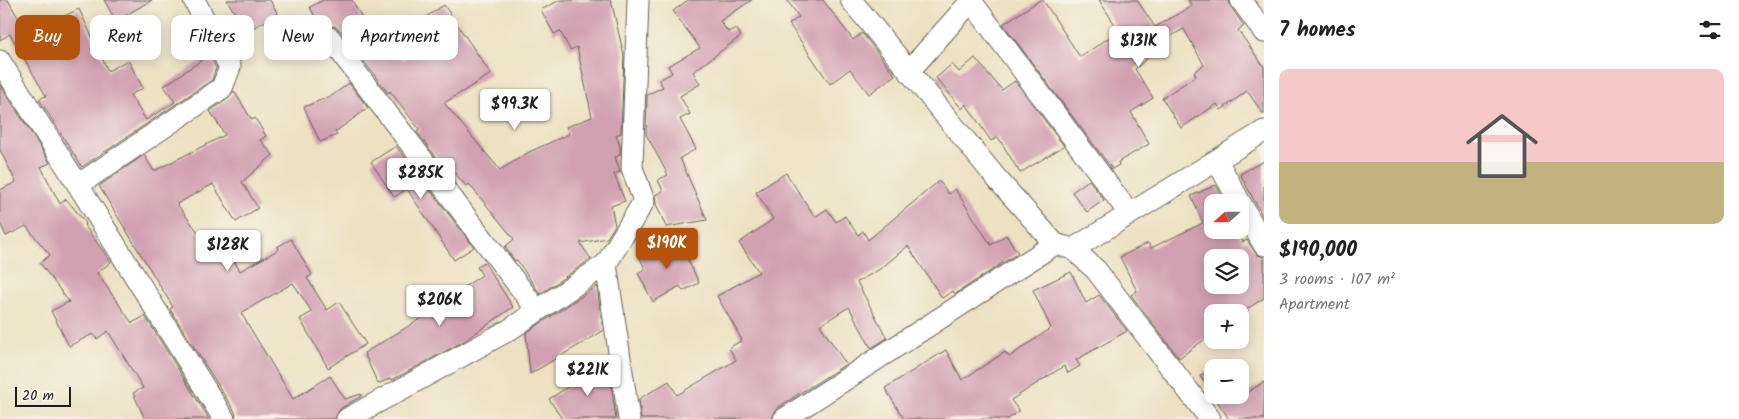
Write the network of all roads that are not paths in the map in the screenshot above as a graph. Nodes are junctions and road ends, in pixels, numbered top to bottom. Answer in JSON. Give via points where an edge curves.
{"nodes":[{"id":1,"x":194,"y":0,"type":"edge"},
{"id":2,"x":638,"y":0,"type":"edge"},
{"id":3,"x":851,"y":0,"type":"edge"},
{"id":4,"x":972,"y":0,"type":"edge"},
{"id":5,"x":1241,"y":0,"type":"edge"},
{"id":6,"x":1264,"y":32,"type":"edge"},
{"id":7,"x":332,"y":41,"type":"edge"},
{"id":8,"x":0,"y":61,"type":"edge"},
{"id":9,"x":909,"y":71,"type":"junction"},
{"id":10,"x":1264,"y":130,"type":"edge"},
{"id":11,"x":1217,"y":161,"type":"junction"},
{"id":12,"x":78,"y":185,"type":"junction"},
{"id":13,"x":1129,"y":213,"type":"junction"},
{"id":14,"x":1264,"y":245,"type":"edge"},
{"id":15,"x":1064,"y":246,"type":"junction"},
{"id":16,"x":606,"y":264,"type":"junction"},
{"id":17,"x":538,"y":310,"type":"junction"},
{"id":18,"x":224,"y":419,"type":"edge"},
{"id":19,"x":347,"y":419,"type":"edge"},
{"id":20,"x":629,"y":419,"type":"edge"},
{"id":21,"x":784,"y":419,"type":"edge"},
{"id":22,"x":1210,"y":419,"type":"edge"}],
"edges":[{"from":1,"to":12,"type":"street","via":[[230,67],[222,88]]},
{"from":2,"to":16,"type":"street","via":[[632,168],[644,200]]},
{"from":3,"to":9,"type":"street"},
{"from":4,"to":9,"type":"street"},
{"from":4,"to":13,"type":"street"},
{"from":5,"to":6,"type":"street"},
{"from":7,"to":17,"type":"street"},
{"from":8,"to":12,"type":"street"},
{"from":9,"to":15,"type":"street","via":[[997,178]]},
{"from":10,"to":11,"type":"street"},
{"from":11,"to":13,"type":"street"},
{"from":11,"to":14,"type":"street"},
{"from":12,"to":18,"type":"street"},
{"from":13,"to":15,"type":"street"},
{"from":15,"to":21,"type":"street"},
{"from":15,"to":22,"type":"street","via":[[1096,270]]},
{"from":16,"to":17,"type":"street"},
{"from":16,"to":20,"type":"street"},
{"from":17,"to":19,"type":"street","via":[[509,330]]}]}
